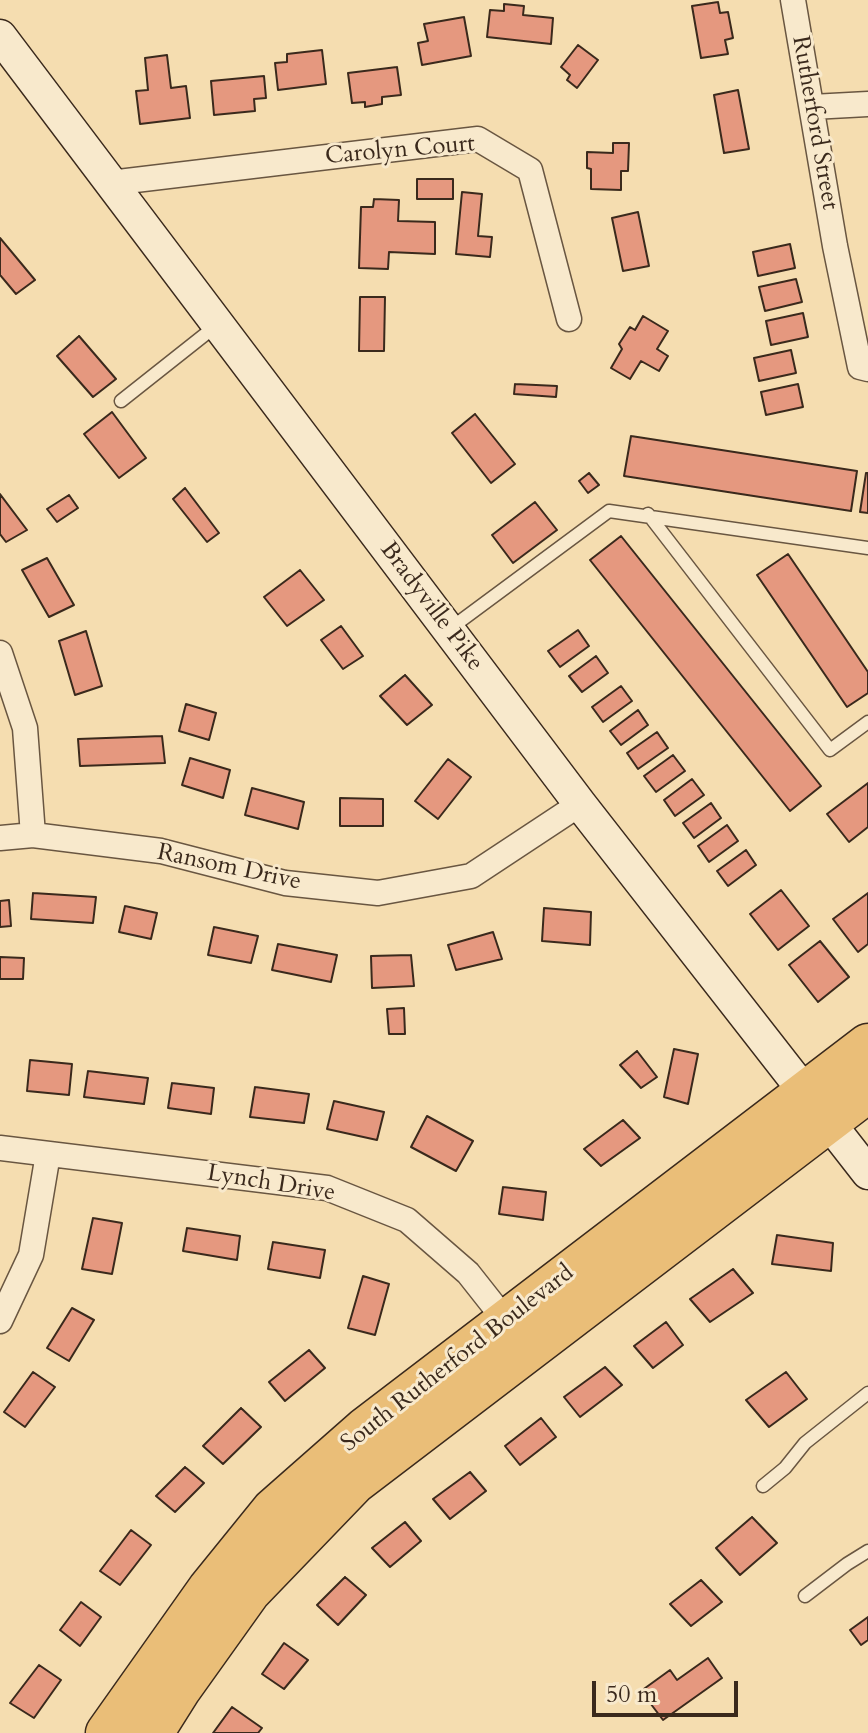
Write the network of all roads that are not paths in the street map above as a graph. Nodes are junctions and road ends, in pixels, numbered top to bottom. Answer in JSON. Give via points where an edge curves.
{"nodes":[{"id":1,"x":793,"y":0,"type":"edge"},
{"id":2,"x":0,"y":36,"type":"edge"},
{"id":3,"x":868,"y":104,"type":"edge"},
{"id":4,"x":812,"y":107,"type":"junction"},
{"id":5,"x":110,"y":183,"type":"junction"},
{"id":6,"x":569,"y":319,"type":"dead end"},
{"id":7,"x":217,"y":325,"type":"junction"},
{"id":8,"x":868,"y":369,"type":"edge"},
{"id":9,"x":121,"y":401,"type":"dead end"},
{"id":10,"x":648,"y":514,"type":"junction"},
{"id":11,"x":868,"y":548,"type":"edge"},
{"id":12,"x":449,"y":630,"type":"junction"},
{"id":13,"x":0,"y":653,"type":"edge"},
{"id":14,"x":868,"y":722,"type":"edge"},
{"id":15,"x":580,"y":804,"type":"junction"},
{"id":16,"x":33,"y":835,"type":"junction"},
{"id":17,"x":0,"y":838,"type":"edge"},
{"id":18,"x":868,"y":1045,"type":"edge"},
{"id":19,"x":868,"y":1091,"type":"edge"},
{"id":20,"x":817,"y":1107,"type":"junction"},
{"id":21,"x":0,"y":1148,"type":"edge"},
{"id":22,"x":48,"y":1154,"type":"junction"},
{"id":23,"x":868,"y":1173,"type":"edge"},
{"id":24,"x":0,"y":1321,"type":"edge"},
{"id":25,"x":518,"y":1335,"type":"junction"},
{"id":26,"x":868,"y":1393,"type":"edge"},
{"id":27,"x":763,"y":1486,"type":"dead end"},
{"id":28,"x":868,"y":1551,"type":"edge"},
{"id":29,"x":805,"y":1596,"type":"dead end"},
{"id":30,"x":107,"y":1733,"type":"edge"},
{"id":31,"x":152,"y":1733,"type":"edge"}],
"edges":[{"from":1,"to":4,"type":"street","name":"Rutherford Street"},
{"from":2,"to":5,"type":"main road","name":"Bradyville Pike"},
{"from":3,"to":4,"type":"street"},
{"from":4,"to":8,"type":"street","name":"Rutherford Street","via":[[860,367]]},
{"from":5,"to":6,"type":"street","name":"Carolyn Court","via":[[478,139],[530,170]]},
{"from":5,"to":7,"type":"main road","name":"Bradyville Pike"},
{"from":7,"to":9,"type":"lane"},
{"from":7,"to":12,"type":"main road","name":"Bradyville Pike"},
{"from":10,"to":11,"type":"lane"},
{"from":10,"to":12,"type":"lane","via":[[609,511]]},
{"from":10,"to":14,"type":"lane","via":[[830,750]]},
{"from":12,"to":15,"type":"main road","name":"Bradyville Pike"},
{"from":13,"to":16,"type":"street","via":[[25,728]]},
{"from":15,"to":16,"type":"street","name":"Ransom Drive","via":[[471,876],[378,893],[285,883],[161,851]]},
{"from":15,"to":20,"type":"main road","name":"Bradyville Pike"},
{"from":16,"to":17,"type":"street","name":"Ransom Drive"},
{"from":18,"to":20,"type":"highway","name":"South Rutherford Boulevard"},
{"from":19,"to":20,"type":"highway","name":"South Rutherford Boulevard"},
{"from":20,"to":23,"type":"main road","name":"Bradyville Pike"},
{"from":20,"to":25,"type":"highway","name":"South Rutherford Boulevard"},
{"from":21,"to":22,"type":"street","name":"Lynch Drive"},
{"from":22,"to":24,"type":"street","via":[[31,1255]]},
{"from":22,"to":25,"type":"street","name":"Lynch Drive","via":[[327,1188],[407,1220],[468,1273]]},
{"from":25,"to":30,"type":"highway","name":"South Rutherford Boulevard","via":[[365,1429],[273,1510],[209,1589]]},
{"from":25,"to":31,"type":"highway","name":"South Rutherford Boulevard","via":[[355,1482],[249,1592]]},
{"from":26,"to":27,"type":"lane","via":[[805,1443]]},
{"from":28,"to":29,"type":"lane"}]}
